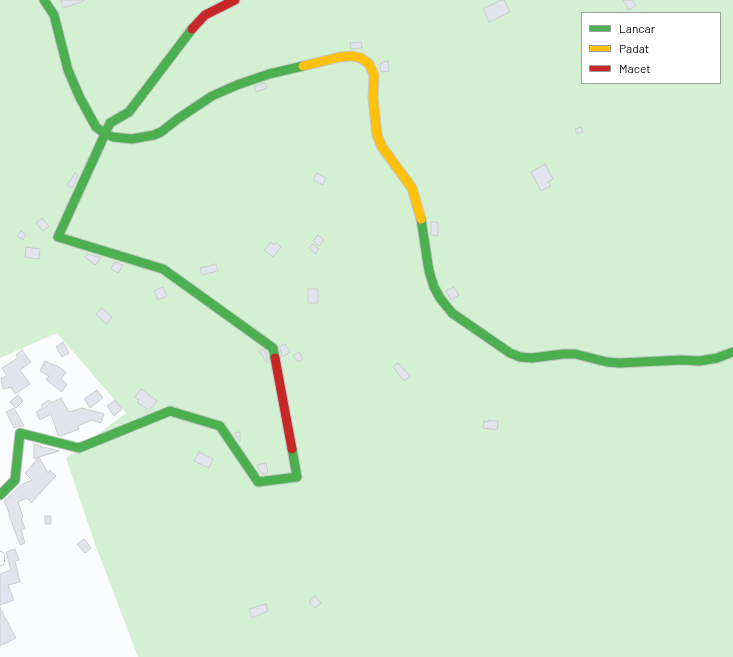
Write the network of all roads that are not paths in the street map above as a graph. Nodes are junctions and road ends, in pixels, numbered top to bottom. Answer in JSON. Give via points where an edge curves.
{"nodes":[{"id":1,"x":44,"y":0,"type":"edge"},
{"id":2,"x":235,"y":0,"type":"edge"},
{"id":3,"x":104,"y":133,"type":"junction"},
{"id":4,"x":733,"y":352,"type":"edge"},
{"id":5,"x":0,"y":495,"type":"edge"},
{"id":6,"x":0,"y":556,"type":"edge"},
{"id":7,"x":0,"y":561,"type":"edge"}],
"edges":[{"from":1,"to":3,"type":"street","via":[[54,14],[73,83],[96,127]]},
{"from":2,"to":3,"type":"street","via":[[205,14],[129,112],[110,123]]},
{"from":3,"to":4,"type":"street","via":[[122,139],[154,135],[212,96],[237,85],[340,57],[361,58],[374,75],[373,98],[377,135],[382,147],[412,188],[434,287],[452,313],[496,345],[520,357],[575,354],[607,362],[642,363],[704,360]]},
{"from":3,"to":5,"type":"street","via":[[58,237],[163,269],[273,348],[297,477],[258,482],[220,426],[170,411],[79,448],[20,433],[14,480]]},
{"from":6,"to":7,"type":"street"}]}
